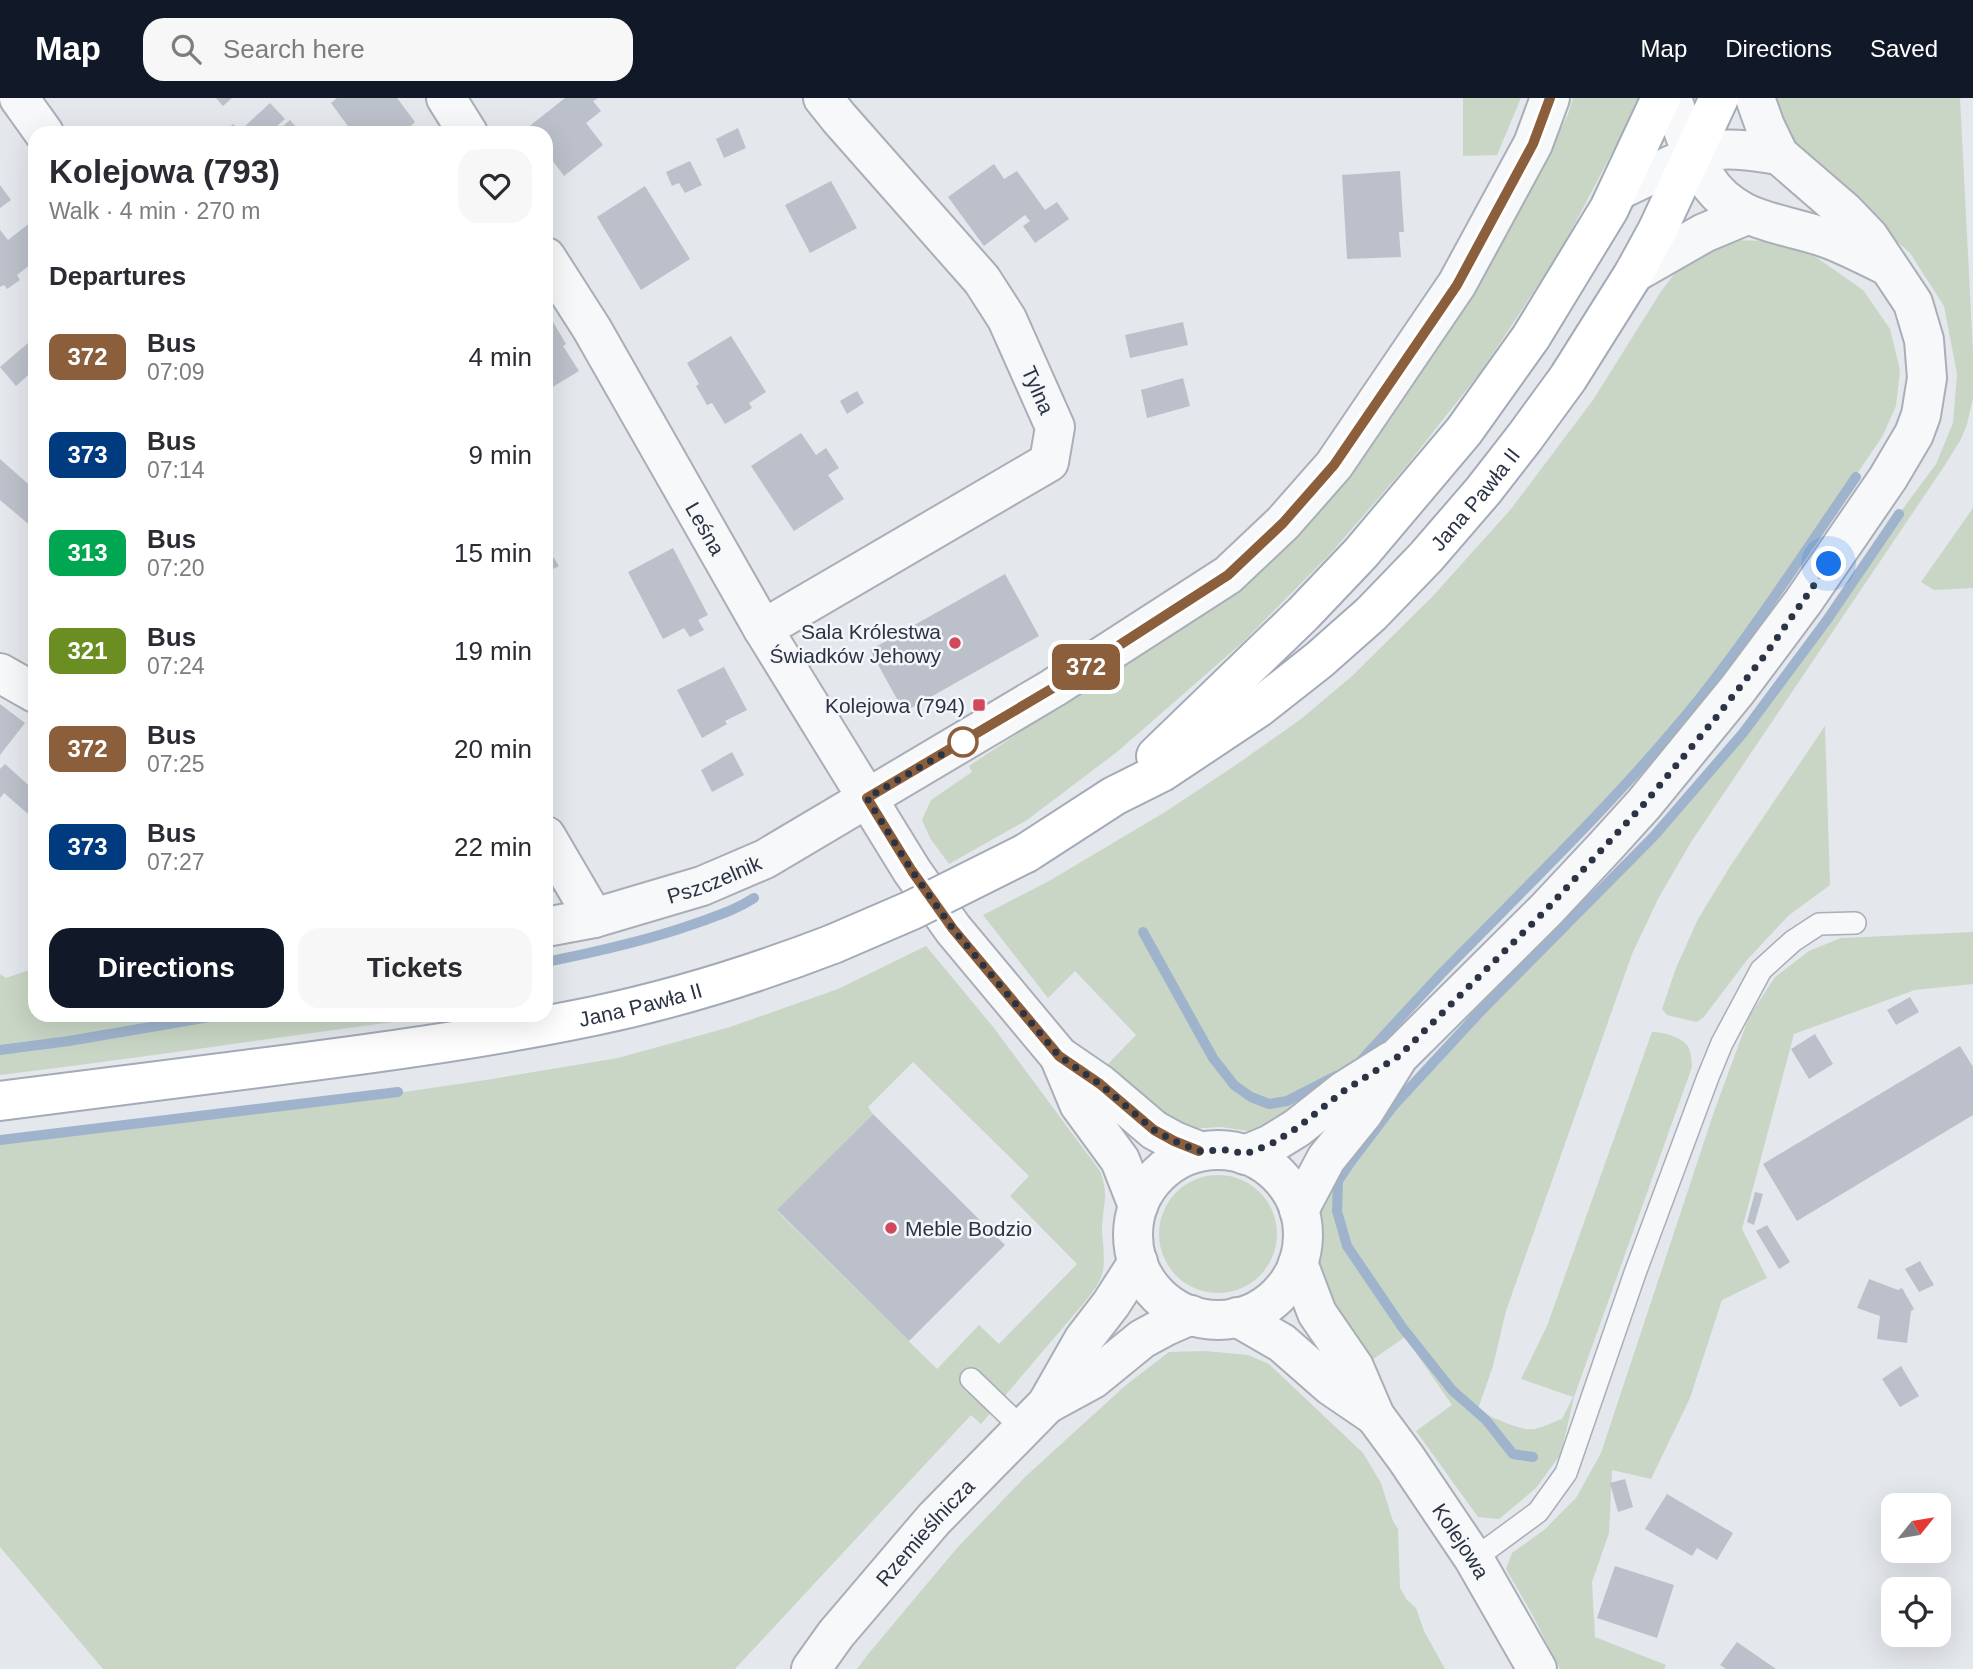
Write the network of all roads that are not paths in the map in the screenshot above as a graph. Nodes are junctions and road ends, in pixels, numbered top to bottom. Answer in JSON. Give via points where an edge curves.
{"nodes":[{"id":1,"x":446,"y":98,"type":"edge"},
{"id":2,"x":823,"y":98,"type":"edge"},
{"id":3,"x":1550,"y":98,"type":"edge"},
{"id":4,"x":1661,"y":98,"type":"edge"},
{"id":5,"x":1672,"y":98,"type":"edge"},
{"id":6,"x":1719,"y":98,"type":"edge"},
{"id":7,"x":1755,"y":98,"type":"edge"},
{"id":8,"x":464,"y":126,"type":"edge"},
{"id":9,"x":1779,"y":155,"type":"junction"},
{"id":10,"x":1693,"y":156,"type":"junction"},
{"id":11,"x":1619,"y":190,"type":"junction"},
{"id":12,"x":1747,"y":215,"type":"junction"},
{"id":13,"x":1889,"y":266,"type":"junction"},
{"id":14,"x":553,"y":268,"type":"edge"},
{"id":15,"x":1634,"y":273,"type":"junction"},
{"id":16,"x":763,"y":629,"type":"junction"},
{"id":17,"x":0,"y":673,"type":"edge"},
{"id":18,"x":28,"y":689,"type":"edge"},
{"id":19,"x":1114,"y":796,"type":"junction"},
{"id":20,"x":867,"y":798,"type":"junction"},
{"id":21,"x":553,"y":848,"type":"edge"},
{"id":22,"x":594,"y":918,"type":"junction"},
{"id":23,"x":1855,"y":923,"type":"dead end"},
{"id":24,"x":553,"y":926,"type":"edge"},
{"id":25,"x":1059,"y":1056,"type":"junction"},
{"id":26,"x":1399,"y":1056,"type":"junction"},
{"id":27,"x":0,"y":1101,"type":"edge"},
{"id":28,"x":1199,"y":1151,"type":"junction"},
{"id":29,"x":1245,"y":1154,"type":"junction"},
{"id":30,"x":1138,"y":1206,"type":"junction"},
{"id":31,"x":1299,"y":1210,"type":"junction"},
{"id":32,"x":1138,"y":1262,"type":"junction"},
{"id":33,"x":1298,"y":1263,"type":"junction"},
{"id":34,"x":1191,"y":1315,"type":"junction"},
{"id":35,"x":1237,"y":1317,"type":"junction"},
{"id":36,"x":971,"y":1379,"type":"dead end"},
{"id":37,"x":1035,"y":1416,"type":"junction"},
{"id":38,"x":1376,"y":1416,"type":"junction"},
{"id":39,"x":1474,"y":1559,"type":"junction"},
{"id":40,"x":811,"y":1669,"type":"edge"},
{"id":41,"x":1537,"y":1669,"type":"edge"}],
"edges":[{"from":1,"to":8,"type":"street"},
{"from":2,"to":16,"type":"street","name":"Tylna","via":[[982,280],[1007,319],[1055,427],[1049,462]]},
{"from":3,"to":20,"type":"street","via":[[1533,144],[1457,285],[1334,465],[1283,523],[1228,575],[1053,688]]},
{"from":4,"to":11,"type":"main road","name":"Jana Pawła II"},
{"from":5,"to":10,"type":"street"},
{"from":6,"to":10,"type":"main road","name":"Jana Pawła II"},
{"from":7,"to":9,"type":"street"},
{"from":9,"to":10,"type":"street","via":[[1721,150]]},
{"from":9,"to":13,"type":"street","via":[[1845,212]]},
{"from":10,"to":11,"type":"street"},
{"from":10,"to":12,"type":"street","via":[[1726,202]]},
{"from":10,"to":15,"type":"main road","name":"Jana Pawła II"},
{"from":11,"to":19,"type":"main road","name":"Jana Pawła II","via":[[1531,337],[1464,431],[1303,614]]},
{"from":12,"to":13,"type":"street","via":[[1828,238]]},
{"from":12,"to":15,"type":"street","via":[[1704,233]]},
{"from":13,"to":26,"type":"street","via":[[1913,303],[1926,360],[1921,415],[1904,452],[1780,634],[1661,784],[1572,883]]},
{"from":14,"to":16,"type":"street","name":"Leśna"},
{"from":15,"to":19,"type":"main road","name":"Jana Pawła II","via":[[1525,437],[1426,557],[1371,614],[1230,728],[1162,772]]},
{"from":16,"to":20,"type":"street","name":"Leśna"},
{"from":17,"to":18,"type":"street"},
{"from":19,"to":27,"type":"main road","name":"Jana Pawła II","bridge":true,"via":[[1026,853],[912,910],[832,944],[648,1003],[407,1049]]},
{"from":20,"to":22,"type":"street","name":"Pszczelnik","via":[[765,859],[702,886]]},
{"from":20,"to":25,"type":"street","via":[[953,929]]},
{"from":21,"to":22,"type":"street"},
{"from":22,"to":24,"type":"street","name":"Pszczelnik"},
{"from":23,"to":39,"type":"lane","via":[[1819,924],[1761,970],[1708,1077],[1566,1473],[1538,1512]]},
{"from":25,"to":28,"type":"street","via":[[1154,1130]]},
{"from":25,"to":30,"type":"street","via":[[1079,1104],[1120,1160]]},
{"from":26,"to":29,"type":"street","via":[[1297,1128]]},
{"from":26,"to":31,"type":"street","via":[[1364,1112],[1326,1159]]},
{"from":28,"to":29,"type":"street"},
{"from":28,"to":30,"type":"street","via":[[1173,1162],[1152,1181]]},
{"from":29,"to":31,"type":"street","via":[[1279,1174]]},
{"from":30,"to":32,"type":"street","via":[[1133,1234]]},
{"from":31,"to":33,"type":"street","via":[[1303,1223]]},
{"from":32,"to":34,"type":"street","via":[[1151,1287],[1172,1307]]},
{"from":32,"to":37,"type":"street","name":"Rzemieślnicza"},
{"from":33,"to":35,"type":"street","via":[[1293,1277],[1275,1298]]},
{"from":33,"to":38,"type":"street","name":"Kolejowa","via":[[1317,1313],[1354,1367]]},
{"from":34,"to":35,"type":"street","via":[[1225,1320]]},
{"from":34,"to":37,"type":"street","name":"Rzemieślnicza","via":[[1142,1339]]},
{"from":35,"to":38,"type":"street","name":"Kolejowa","via":[[1282,1343],[1331,1386]]},
{"from":36,"to":37,"type":"lane"},
{"from":37,"to":40,"type":"street","name":"Rzemieślnicza","via":[[934,1519]]},
{"from":38,"to":39,"type":"street","name":"Kolejowa"},
{"from":39,"to":41,"type":"street","name":"Kolejowa"}]}
